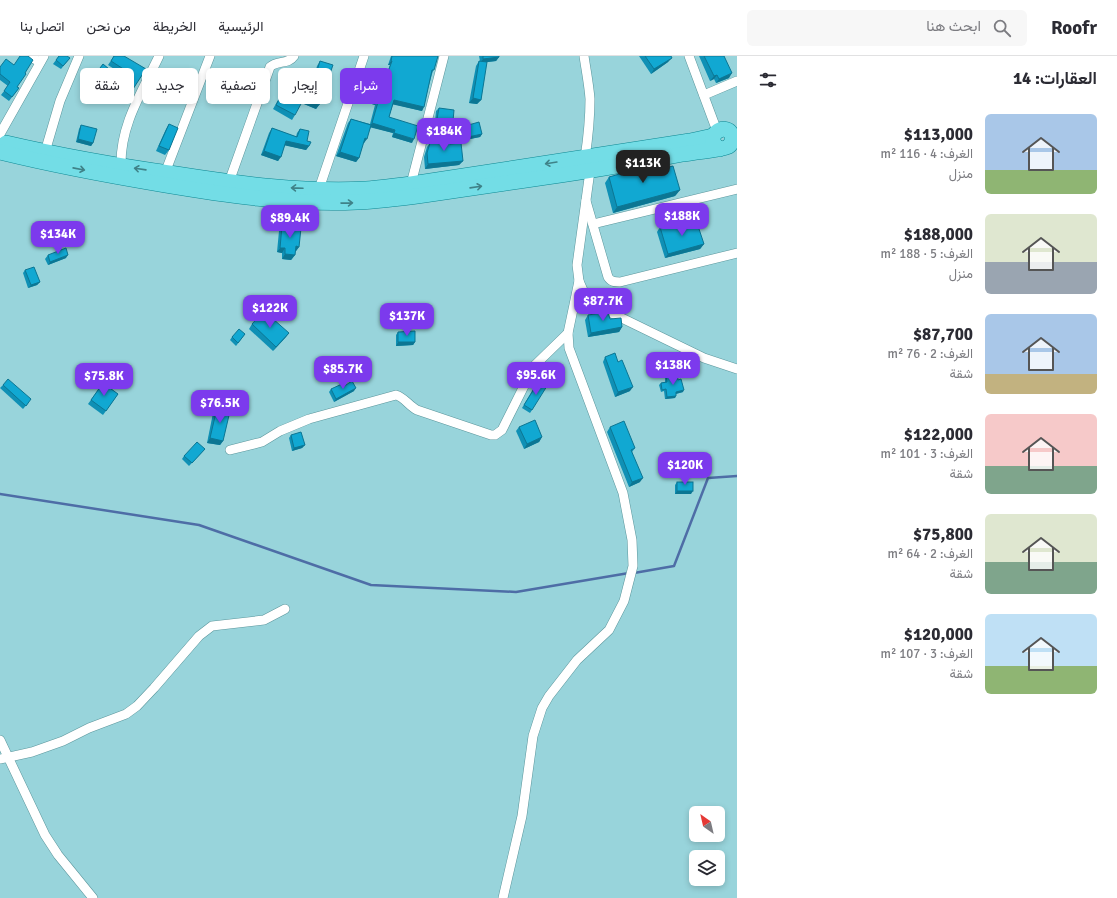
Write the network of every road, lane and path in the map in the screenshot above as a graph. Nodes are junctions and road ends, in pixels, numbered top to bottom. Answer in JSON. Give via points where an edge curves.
{"nodes":[{"id":1,"x":29,"y":56,"type":"edge"},
{"id":2,"x":79,"y":56,"type":"edge"},
{"id":3,"x":159,"y":56,"type":"edge"},
{"id":4,"x":210,"y":56,"type":"edge"},
{"id":5,"x":294,"y":56,"type":"edge"},
{"id":6,"x":364,"y":56,"type":"edge"},
{"id":7,"x":444,"y":56,"type":"edge"},
{"id":8,"x":584,"y":56,"type":"edge"},
{"id":9,"x":689,"y":56,"type":"edge"},
{"id":10,"x":42,"y":59,"type":"edge"},
{"id":11,"x":737,"y":81,"type":"edge"},
{"id":12,"x":704,"y":95,"type":"junction"},
{"id":13,"x":1,"y":133,"type":"edge"},
{"id":14,"x":726,"y":139,"type":"edge"},
{"id":15,"x":0,"y":152,"type":"edge"},
{"id":16,"x":45,"y":156,"type":"junction"},
{"id":17,"x":589,"y":164,"type":"junction"},
{"id":18,"x":121,"y":166,"type":"junction"},
{"id":19,"x":165,"y":173,"type":"junction"},
{"id":20,"x":411,"y":184,"type":"junction"},
{"id":21,"x":233,"y":188,"type":"junction"},
{"id":22,"x":319,"y":189,"type":"junction"},
{"id":23,"x":737,"y":189,"type":"edge"},
{"id":24,"x":585,"y":197,"type":"junction"},
{"id":25,"x":593,"y":224,"type":"junction"},
{"id":26,"x":737,"y":253,"type":"edge"},
{"id":27,"x":579,"y":281,"type":"junction"},
{"id":28,"x":568,"y":333,"type":"junction"},
{"id":29,"x":737,"y":369,"type":"edge"},
{"id":30,"x":230,"y":450,"type":"dead end"},
{"id":31,"x":285,"y":609,"type":"dead end"},
{"id":32,"x":0,"y":740,"type":"edge"},
{"id":33,"x":4,"y":758,"type":"edge"},
{"id":34,"x":93,"y":898,"type":"edge"},
{"id":35,"x":503,"y":898,"type":"edge"}],
"edges":[{"from":1,"to":10,"type":"street"},
{"from":2,"to":16,"type":"street","via":[[60,102]]},
{"from":3,"to":18,"type":"street","via":[[125,128]]},
{"from":4,"to":19,"type":"street"},
{"from":5,"to":21,"type":"street","via":[[288,62],[273,64],[270,67]]},
{"from":6,"to":22,"type":"street"},
{"from":7,"to":20,"type":"street"},
{"from":8,"to":17,"type":"street","via":[[590,97]]},
{"from":9,"to":12,"type":"street"},
{"from":10,"to":13,"type":"street"},
{"from":11,"to":12,"type":"street"},
{"from":12,"to":14,"type":"street"},
{"from":13,"to":16,"type":"main road"},
{"from":14,"to":17,"type":"main road","via":[[696,152]]},
{"from":15,"to":16,"type":"main road"},
{"from":16,"to":18,"type":"main road"},
{"from":16,"to":21,"type":"main road","one_way":true},
{"from":17,"to":20,"type":"main road","one_way":true},
{"from":21,"to":17,"type":"main road","one_way":true,"via":[[310,203],[359,202]]},
{"from":17,"to":24,"type":"street"},
{"from":19,"to":18,"type":"main road","one_way":true},
{"from":19,"to":21,"type":"main road"},
{"from":20,"to":22,"type":"main road","via":[[368,189]]},
{"from":22,"to":21,"type":"main road","one_way":true},
{"from":23,"to":25,"type":"street"},
{"from":24,"to":25,"type":"street"},
{"from":24,"to":27,"type":"street","via":[[577,265]]},
{"from":25,"to":26,"type":"street","via":[[608,277],[614,282]]},
{"from":27,"to":28,"type":"street"},
{"from":27,"to":29,"type":"street","via":[[586,297],[594,305],[704,358]]},
{"from":28,"to":30,"type":"street","via":[[534,366],[502,430],[495,435],[417,410],[396,395],[309,419],[262,442]]},
{"from":28,"to":35,"type":"street","via":[[572,357],[623,493],[632,540],[633,566],[624,601],[609,630],[577,660],[548,696],[542,708],[533,736],[522,816]]},
{"from":31,"to":33,"type":"street","via":[[264,620],[212,626],[137,706],[126,714],[63,741]]},
{"from":32,"to":33,"type":"street"},
{"from":33,"to":34,"type":"street","via":[[45,835]]}]}
